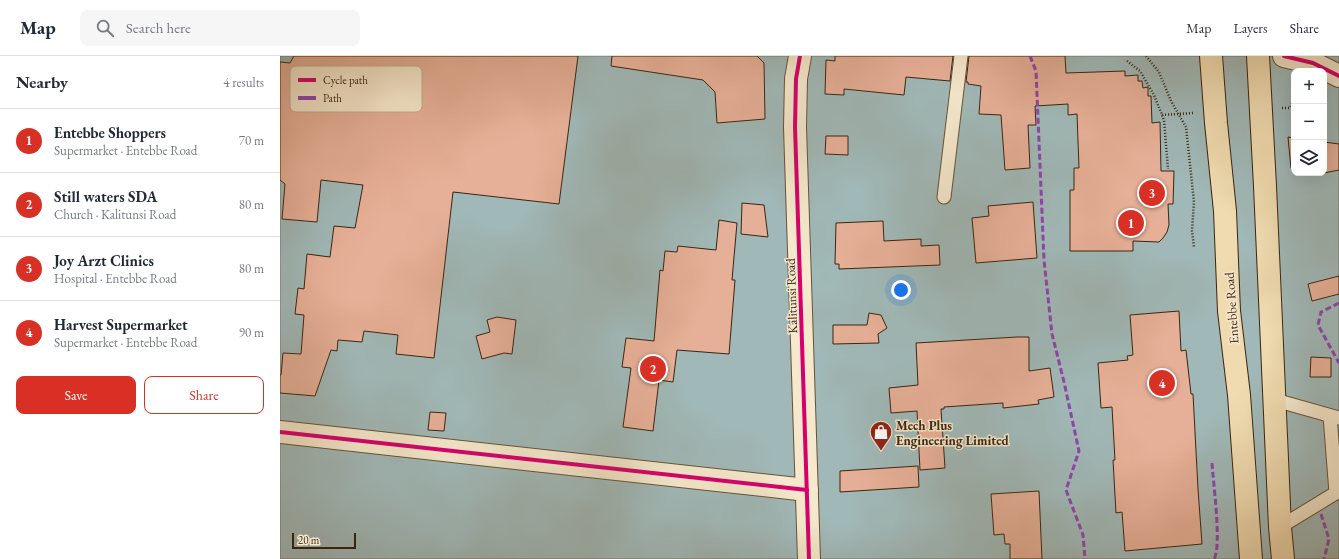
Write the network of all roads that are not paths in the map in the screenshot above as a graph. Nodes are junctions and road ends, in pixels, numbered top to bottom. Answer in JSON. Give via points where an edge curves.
{"nodes":[{"id":1,"x":800,"y":56,"type":"edge"},
{"id":2,"x":960,"y":56,"type":"edge"},
{"id":3,"x":1211,"y":56,"type":"edge"},
{"id":4,"x":1258,"y":56,"type":"edge"},
{"id":5,"x":1284,"y":56,"type":"edge"},
{"id":6,"x":1339,"y":76,"type":"edge"},
{"id":7,"x":944,"y":197,"type":"dead end"},
{"id":8,"x":1275,"y":400,"type":"junction"},
{"id":9,"x":1335,"y":417,"type":"edge"},
{"id":10,"x":280,"y":432,"type":"edge"},
{"id":11,"x":807,"y":490,"type":"junction"},
{"id":12,"x":1338,"y":492,"type":"edge"},
{"id":13,"x":1280,"y":527,"type":"junction"},
{"id":14,"x":809,"y":559,"type":"edge"},
{"id":15,"x":1251,"y":559,"type":"edge"},
{"id":16,"x":1283,"y":559,"type":"edge"}],
"edges":[{"from":1,"to":11,"type":"street","name":"Kalitunsi Road","via":[[796,80],[795,126]]},
{"from":2,"to":7,"type":"lane"},
{"from":3,"to":15,"type":"highway","name":"Entebbe Road","via":[[1225,211],[1229,312],[1239,395]]},
{"from":4,"to":8,"type":"highway"},
{"from":5,"to":6,"type":"street","via":[[1312,63]]},
{"from":8,"to":9,"type":"lane"},
{"from":8,"to":13,"type":"highway"},
{"from":9,"to":12,"type":"lane"},
{"from":10,"to":11,"type":"street"},
{"from":11,"to":14,"type":"street","name":"Kalitunsi Road"},
{"from":12,"to":13,"type":"lane"},
{"from":13,"to":16,"type":"highway"}]}
